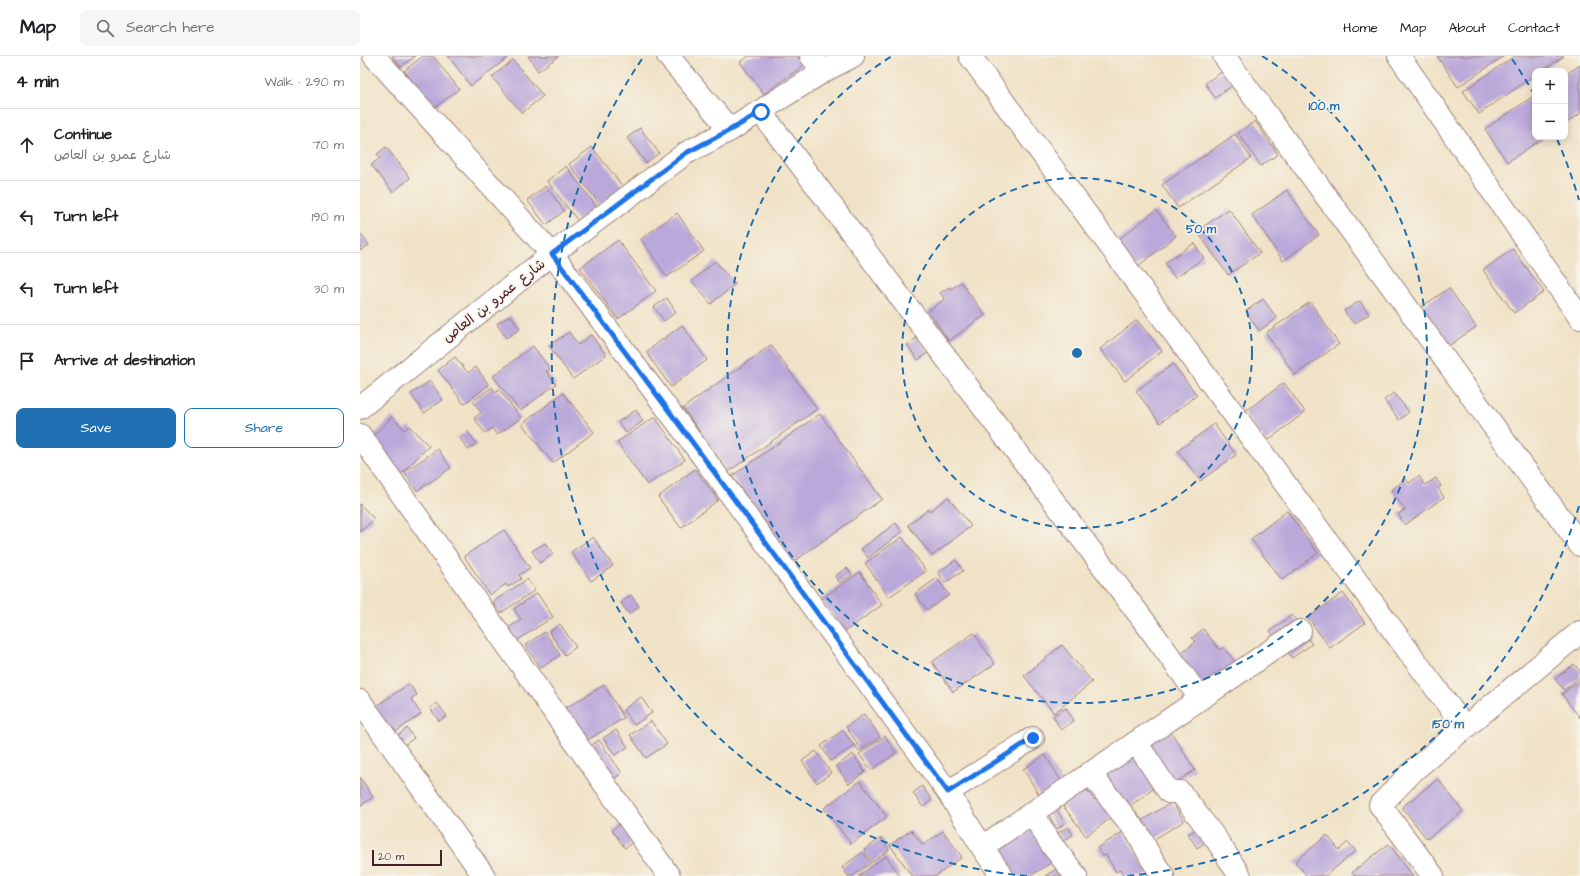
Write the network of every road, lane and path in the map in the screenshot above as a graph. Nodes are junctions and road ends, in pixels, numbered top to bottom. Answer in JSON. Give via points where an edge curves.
{"nodes":[{"id":1,"x":374,"y":56,"type":"edge"},
{"id":2,"x":668,"y":56,"type":"edge"},
{"id":3,"x":853,"y":56,"type":"edge"},
{"id":4,"x":970,"y":56,"type":"edge"},
{"id":5,"x":1224,"y":56,"type":"edge"},
{"id":6,"x":1398,"y":56,"type":"edge"},
{"id":7,"x":818,"y":63,"type":"edge"},
{"id":8,"x":761,"y":112,"type":"junction"},
{"id":9,"x":730,"y":130,"type":"junction"},
{"id":10,"x":552,"y":254,"type":"junction"},
{"id":11,"x":1580,"y":318,"type":"edge"},
{"id":12,"x":360,"y":408,"type":"edge"},
{"id":13,"x":360,"y":435,"type":"edge"},
{"id":14,"x":1580,"y":545,"type":"edge"},
{"id":15,"x":1300,"y":631,"type":"dead end"},
{"id":16,"x":1580,"y":632,"type":"edge"},
{"id":17,"x":1200,"y":698,"type":"junction"},
{"id":18,"x":360,"y":701,"type":"edge"},
{"id":19,"x":1465,"y":728,"type":"junction"},
{"id":20,"x":1033,"y":738,"type":"dead end"},
{"id":21,"x":1136,"y":742,"type":"junction"},
{"id":22,"x":1090,"y":773,"type":"junction"},
{"id":23,"x":948,"y":792,"type":"junction"},
{"id":24,"x":1032,"y":813,"type":"junction"},
{"id":25,"x":982,"y":847,"type":"junction"},
{"id":26,"x":484,"y":876,"type":"edge"},
{"id":27,"x":669,"y":876,"type":"edge"},
{"id":28,"x":1002,"y":876,"type":"edge"},
{"id":29,"x":1076,"y":876,"type":"edge"},
{"id":30,"x":1163,"y":876,"type":"edge"},
{"id":31,"x":1240,"y":876,"type":"edge"},
{"id":32,"x":1433,"y":876,"type":"edge"}],
"edges":[{"from":1,"to":10,"type":"street"},
{"from":2,"to":9,"type":"street"},
{"from":3,"to":7,"type":"street","name":"شارع عمرو بن العاص"},
{"from":4,"to":19,"type":"street"},
{"from":5,"to":14,"type":"street"},
{"from":6,"to":11,"type":"street"},
{"from":7,"to":8,"type":"street","name":"شارع عمرو بن العاص"},
{"from":8,"to":9,"type":"street","name":"شارع عمرو بن العاص"},
{"from":8,"to":17,"type":"street"},
{"from":9,"to":10,"type":"street","name":"شارع عمرو بن العاص","via":[[686,153]]},
{"from":10,"to":12,"type":"street","name":"شارع عمرو بن العاص"},
{"from":10,"to":23,"type":"street"},
{"from":13,"to":27,"type":"street"},
{"from":15,"to":17,"type":"street"},
{"from":16,"to":19,"type":"street"},
{"from":17,"to":21,"type":"street"},
{"from":18,"to":26,"type":"street"},
{"from":19,"to":32,"type":"street","via":[[1415,769],[1380,805]]},
{"from":20,"to":23,"type":"street"},
{"from":21,"to":22,"type":"street"},
{"from":21,"to":31,"type":"street","via":[[1169,792],[1180,792]]},
{"from":22,"to":24,"type":"street"},
{"from":22,"to":30,"type":"street","via":[[1139,835]]},
{"from":23,"to":25,"type":"street"},
{"from":24,"to":25,"type":"street"},
{"from":24,"to":29,"type":"street","via":[[1051,844]]},
{"from":25,"to":28,"type":"street"}]}
